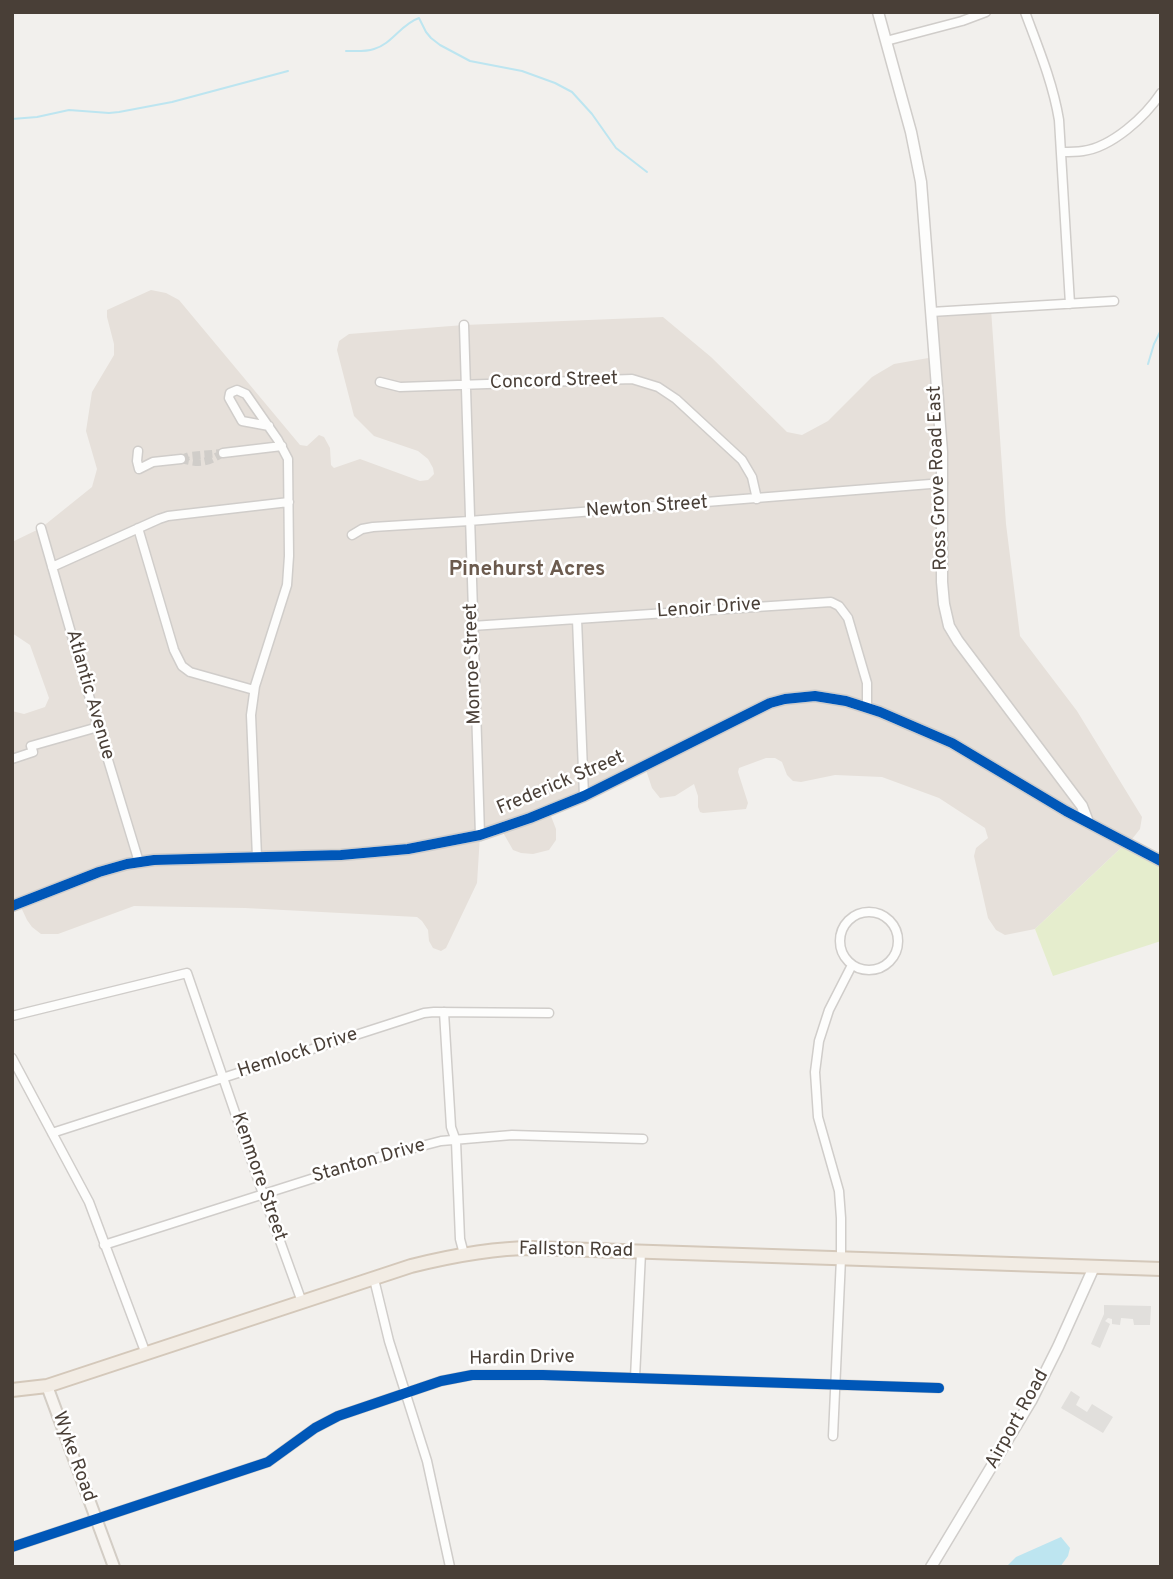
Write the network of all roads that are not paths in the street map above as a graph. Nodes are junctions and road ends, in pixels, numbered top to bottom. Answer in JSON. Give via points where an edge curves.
{"nodes":[{"id":1,"x":878,"y":12,"type":"edge"},
{"id":2,"x":986,"y":12,"type":"edge"},
{"id":3,"x":1025,"y":12,"type":"edge"},
{"id":4,"x":886,"y":41,"type":"junction"},
{"id":5,"x":1161,"y":93,"type":"edge"},
{"id":6,"x":1061,"y":152,"type":"junction"},
{"id":7,"x":1114,"y":301,"type":"dead end"},
{"id":8,"x":1070,"y":304,"type":"junction"},
{"id":9,"x":931,"y":312,"type":"junction"},
{"id":10,"x":464,"y":325,"type":"dead end"},
{"id":11,"x":380,"y":382,"type":"dead end"},
{"id":12,"x":466,"y":386,"type":"junction"},
{"id":13,"x":266,"y":423,"type":"junction"},
{"id":14,"x":282,"y":446,"type":"junction"},
{"id":15,"x":223,"y":453,"type":"tunnel mouth"},
{"id":16,"x":181,"y":459,"type":"dead end"},
{"id":17,"x":153,"y":462,"type":"dead end"},
{"id":18,"x":943,"y":483,"type":"junction"},
{"id":19,"x":757,"y":499,"type":"junction"},
{"id":20,"x":289,"y":502,"type":"junction"},
{"id":21,"x":469,"y":521,"type":"junction"},
{"id":22,"x":41,"y":528,"type":"dead end"},
{"id":23,"x":138,"y":528,"type":"junction"},
{"id":24,"x":352,"y":535,"type":"dead end"},
{"id":25,"x":52,"y":567,"type":"junction"},
{"id":26,"x":577,"y":618,"type":"junction"},
{"id":27,"x":472,"y":626,"type":"junction"},
{"id":28,"x":254,"y":691,"type":"junction"},
{"id":29,"x":867,"y":707,"type":"junction"},
{"id":30,"x":98,"y":727,"type":"junction"},
{"id":31,"x":12,"y":759,"type":"edge"},
{"id":32,"x":584,"y":796,"type":"junction"},
{"id":33,"x":1088,"y":822,"type":"junction"},
{"id":34,"x":480,"y":835,"type":"junction"},
{"id":35,"x":257,"y":857,"type":"junction"},
{"id":36,"x":1161,"y":860,"type":"edge"},
{"id":37,"x":139,"y":862,"type":"junction"},
{"id":38,"x":12,"y":906,"type":"edge"},
{"id":39,"x":852,"y":965,"type":"junction"},
{"id":40,"x":444,"y":1012,"type":"junction"},
{"id":41,"x":549,"y":1013,"type":"dead end"},
{"id":42,"x":12,"y":1016,"type":"edge"},
{"id":43,"x":12,"y":1058,"type":"edge"},
{"id":44,"x":223,"y":1078,"type":"junction"},
{"id":45,"x":52,"y":1133,"type":"junction"},
{"id":46,"x":643,"y":1139,"type":"dead end"},
{"id":47,"x":456,"y":1141,"type":"junction"},
{"id":48,"x":263,"y":1194,"type":"junction"},
{"id":49,"x":104,"y":1245,"type":"junction"},
{"id":50,"x":641,"y":1252,"type":"junction"},
{"id":51,"x":464,"y":1254,"type":"junction"},
{"id":52,"x":841,"y":1258,"type":"junction"},
{"id":53,"x":1094,"y":1267,"type":"junction"},
{"id":54,"x":1161,"y":1269,"type":"edge"},
{"id":55,"x":374,"y":1279,"type":"junction"},
{"id":56,"x":302,"y":1302,"type":"junction"},
{"id":57,"x":146,"y":1354,"type":"junction"},
{"id":58,"x":635,"y":1378,"type":"junction"},
{"id":59,"x":836,"y":1384,"type":"junction"},
{"id":60,"x":47,"y":1386,"type":"junction"},
{"id":61,"x":939,"y":1388,"type":"dead end"},
{"id":62,"x":12,"y":1390,"type":"edge"},
{"id":63,"x":405,"y":1394,"type":"junction"},
{"id":64,"x":834,"y":1436,"type":"dead end"},
{"id":65,"x":96,"y":1519,"type":"junction"},
{"id":66,"x":12,"y":1546,"type":"edge"},
{"id":67,"x":114,"y":1567,"type":"edge"},
{"id":68,"x":450,"y":1567,"type":"edge"},
{"id":69,"x":931,"y":1567,"type":"edge"}],
"edges":[{"from":1,"to":4,"type":"street","name":"Ross Grove Road East"},
{"from":2,"to":4,"type":"street"},
{"from":3,"to":6,"type":"street","via":[[1056,103]]},
{"from":4,"to":9,"type":"street","name":"Ross Grove Road East","via":[[919,170]]},
{"from":5,"to":6,"type":"street","via":[[1127,130],[1109,141],[1083,151]]},
{"from":6,"to":8,"type":"street"},
{"from":7,"to":8,"type":"street"},
{"from":8,"to":9,"type":"street"},
{"from":9,"to":18,"type":"street","name":"Ross Grove Road East"},
{"from":10,"to":12,"type":"street","name":"Monroe Street"},
{"from":11,"to":12,"type":"street","name":"Concord Street","via":[[400,387]]},
{"from":12,"to":19,"type":"street","name":"Concord Street","via":[[632,379],[658,387],[687,407],[742,460]]},
{"from":12,"to":21,"type":"street","name":"Monroe Street"},
{"from":13,"to":13,"type":"street","via":[[244,392],[229,394],[242,421]]},
{"from":13,"to":14,"type":"street"},
{"from":14,"to":15,"type":"street"},
{"from":14,"to":20,"type":"street","via":[[288,458]]},
{"from":16,"to":17,"type":"street"},
{"from":18,"to":19,"type":"street","name":"Newton Street"},
{"from":18,"to":33,"type":"street","name":"Ross Grove Road East","via":[[942,582],[949,626],[1083,806]]},
{"from":19,"to":21,"type":"street","name":"Newton Street"},
{"from":20,"to":23,"type":"street","via":[[168,516]]},
{"from":20,"to":28,"type":"street","via":[[287,585]]},
{"from":21,"to":24,"type":"street","name":"Newton Street","via":[[373,527]]},
{"from":21,"to":27,"type":"street","name":"Monroe Street"},
{"from":22,"to":25,"type":"street","name":"Atlantic Avenue"},
{"from":23,"to":25,"type":"street"},
{"from":23,"to":28,"type":"street","via":[[177,658],[194,674]]},
{"from":25,"to":30,"type":"street","name":"Atlantic Avenue"},
{"from":26,"to":27,"type":"street","name":"Lenoir Drive"},
{"from":26,"to":29,"type":"street","name":"Lenoir Drive","via":[[831,602],[848,618],[867,683]]},
{"from":26,"to":32,"type":"street"},
{"from":27,"to":34,"type":"street","name":"Monroe Street"},
{"from":28,"to":35,"type":"street"},
{"from":29,"to":32,"type":"street","name":"Frederick Street","via":[[815,696],[770,703]]},
{"from":29,"to":33,"type":"street","name":"Frederick Street","via":[[952,743]]},
{"from":30,"to":31,"type":"street","via":[[31,746],[33,752]]},
{"from":30,"to":37,"type":"street","name":"Atlantic Avenue"},
{"from":32,"to":34,"type":"street","name":"Frederick Street"},
{"from":33,"to":36,"type":"street"},
{"from":34,"to":35,"type":"street","name":"Frederick Street","via":[[408,849]]},
{"from":35,"to":37,"type":"street","name":"Frederick Street"},
{"from":37,"to":38,"type":"street","name":"Frederick Street","via":[[99,872]]},
{"from":39,"to":39,"type":"street","via":[[870,970],[894,956],[895,929],[882,915],[863,913],[847,922],[841,950]]},
{"from":39,"to":52,"type":"street","via":[[829,1010],[815,1072],[818,1116],[839,1191]]},
{"from":40,"to":41,"type":"street","name":"Hemlock Drive"},
{"from":40,"to":44,"type":"street","name":"Hemlock Drive","via":[[410,1017]]},
{"from":40,"to":47,"type":"street","via":[[451,1127]]},
{"from":42,"to":44,"type":"street","name":"Kenmore Street","via":[[187,973]]},
{"from":43,"to":45,"type":"street"},
{"from":44,"to":45,"type":"street","name":"Hemlock Drive"},
{"from":44,"to":48,"type":"street","name":"Kenmore Street"},
{"from":45,"to":49,"type":"street","via":[[89,1202]]},
{"from":46,"to":47,"type":"street","name":"Stanton Drive","via":[[512,1135]]},
{"from":47,"to":48,"type":"street","name":"Stanton Drive","via":[[383,1156]]},
{"from":47,"to":51,"type":"street"},
{"from":48,"to":49,"type":"street","name":"Stanton Drive"},
{"from":48,"to":56,"type":"street","name":"Kenmore Street"},
{"from":49,"to":57,"type":"street"},
{"from":50,"to":51,"type":"main road","name":"Fallston Road","via":[[523,1248]]},
{"from":50,"to":52,"type":"main road","name":"Fallston Road"},
{"from":50,"to":58,"type":"street"},
{"from":51,"to":55,"type":"main road","name":"Fallston Road"},
{"from":52,"to":53,"type":"main road","name":"Fallston Road"},
{"from":52,"to":59,"type":"street"},
{"from":53,"to":54,"type":"main road","name":"Fallston Road"},
{"from":53,"to":69,"type":"street","name":"Airport Road","via":[[1031,1401]]},
{"from":55,"to":56,"type":"main road","name":"Fallston Road"},
{"from":55,"to":63,"type":"street"},
{"from":56,"to":57,"type":"main road","name":"Fallston Road"},
{"from":57,"to":60,"type":"main road","name":"Fallston Road"},
{"from":58,"to":59,"type":"street","name":"Hardin Drive"},
{"from":58,"to":63,"type":"street","name":"Hardin Drive","via":[[472,1375]]},
{"from":59,"to":61,"type":"street","name":"Hardin Drive"},
{"from":59,"to":64,"type":"street"},
{"from":60,"to":62,"type":"main road","name":"Fallston Road"},
{"from":60,"to":65,"type":"main road","name":"Wyke Road"},
{"from":63,"to":65,"type":"street","name":"Hardin Drive","via":[[338,1416],[268,1462]]},
{"from":63,"to":68,"type":"street","via":[[427,1461]]},
{"from":65,"to":66,"type":"street","name":"Hardin Drive"},
{"from":65,"to":67,"type":"main road","name":"Wyke Road"}]}
